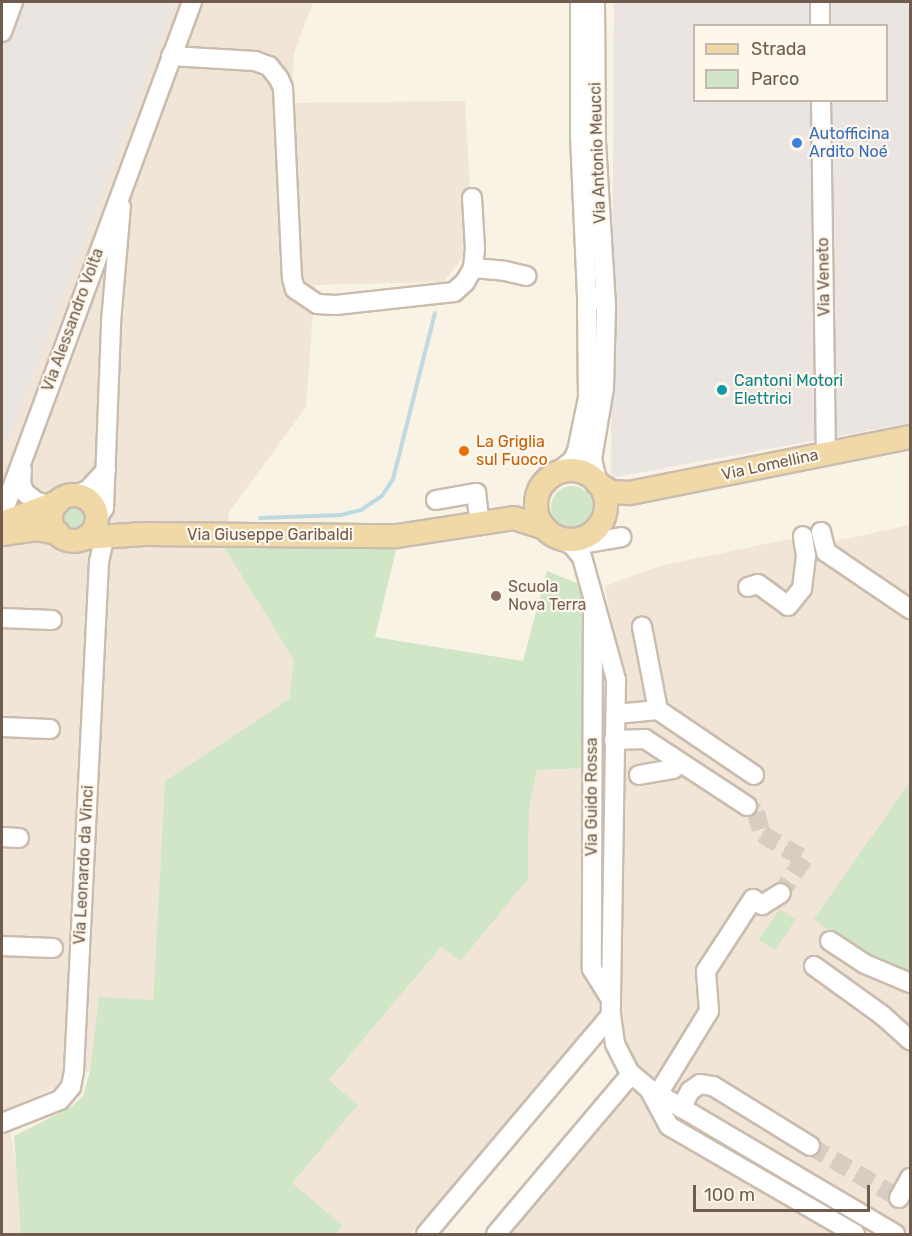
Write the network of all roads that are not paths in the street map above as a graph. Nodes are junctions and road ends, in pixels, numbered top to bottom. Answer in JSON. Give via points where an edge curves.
{"nodes":[{"id":1,"x":13,"y":2,"type":"edge"},
{"id":2,"x":192,"y":2,"type":"edge"},
{"id":3,"x":580,"y":2,"type":"edge"},
{"id":4,"x":596,"y":2,"type":"edge"},
{"id":5,"x":820,"y":2,"type":"edge"},
{"id":6,"x":820,"y":24,"type":"edge"},
{"id":7,"x":2,"y":32,"type":"edge"},
{"id":8,"x":171,"y":56,"type":"junction"},
{"id":9,"x":821,"y":102,"type":"edge"},
{"id":10,"x":124,"y":180,"type":"junction"},
{"id":11,"x":472,"y":198,"type":"dead end"},
{"id":12,"x":472,"y":268,"type":"junction"},
{"id":13,"x":526,"y":276,"type":"dead end"},
{"id":14,"x":587,"y":299,"type":"junction"},
{"id":15,"x":606,"y":305,"type":"junction"},
{"id":16,"x":910,"y":437,"type":"edge"},
{"id":17,"x":826,"y":454,"type":"junction"},
{"id":18,"x":23,"y":459,"type":"junction"},
{"id":19,"x":106,"y":470,"type":"junction"},
{"id":20,"x":558,"y":472,"type":"junction"},
{"id":21,"x":598,"y":484,"type":"junction"},
{"id":22,"x":630,"y":493,"type":"junction"},
{"id":23,"x":538,"y":496,"type":"junction"},
{"id":24,"x":60,"y":500,"type":"junction"},
{"id":25,"x":436,"y":500,"type":"dead end"},
{"id":26,"x":2,"y":515,"type":"edge"},
{"id":27,"x":514,"y":518,"type":"junction"},
{"id":28,"x":2,"y":523,"type":"edge"},
{"id":29,"x":480,"y":524,"type":"junction"},
{"id":30,"x":93,"y":530,"type":"junction"},
{"id":31,"x":594,"y":531,"type":"junction"},
{"id":32,"x":58,"y":533,"type":"junction"},
{"id":33,"x":2,"y":534,"type":"edge"},
{"id":34,"x":552,"y":534,"type":"junction"},
{"id":35,"x":621,"y":537,"type":"dead end"},
{"id":36,"x":585,"y":566,"type":"junction"},
{"id":37,"x":748,"y":587,"type":"dead end"},
{"id":38,"x":593,"y":589,"type":"junction"},
{"id":39,"x":910,"y":609,"type":"edge"},
{"id":40,"x":2,"y":618,"type":"edge"},
{"id":41,"x":52,"y":620,"type":"dead end"},
{"id":42,"x":642,"y":627,"type":"dead end"},
{"id":43,"x":658,"y":710,"type":"junction"},
{"id":44,"x":616,"y":714,"type":"junction"},
{"id":45,"x":2,"y":727,"type":"edge"},
{"id":46,"x":50,"y":729,"type":"dead end"},
{"id":47,"x":614,"y":740,"type":"junction"},
{"id":48,"x":678,"y":761,"type":"junction"},
{"id":49,"x":639,"y":776,"type":"dead end"},
{"id":50,"x":754,"y":776,"type":"dead end"},
{"id":51,"x":747,"y":806,"type":"tunnel mouth"},
{"id":52,"x":781,"y":893,"type":"tunnel mouth"},
{"id":53,"x":830,"y":941,"type":"dead end"},
{"id":54,"x":2,"y":946,"type":"edge"},
{"id":55,"x":53,"y":948,"type":"dead end"},
{"id":56,"x":814,"y":966,"type":"dead end"},
{"id":57,"x":910,"y":983,"type":"edge"},
{"id":58,"x":611,"y":1007,"type":"junction"},
{"id":59,"x":910,"y":1040,"type":"edge"},
{"id":60,"x":631,"y":1074,"type":"junction"},
{"id":61,"x":653,"y":1091,"type":"junction"},
{"id":62,"x":681,"y":1108,"type":"junction"},
{"id":63,"x":2,"y":1123,"type":"edge"},
{"id":64,"x":810,"y":1146,"type":"tunnel mouth"},
{"id":65,"x":910,"y":1178,"type":"edge"},
{"id":66,"x":899,"y":1198,"type":"dead end"},
{"id":67,"x":426,"y":1234,"type":"edge"},
{"id":68,"x":496,"y":1234,"type":"edge"},
{"id":69,"x":855,"y":1234,"type":"edge"},
{"id":70,"x":895,"y":1234,"type":"edge"}],
"edges":[{"from":1,"to":7,"type":"street"},
{"from":2,"to":8,"type":"street","name":"Via Alessandro Volta"},
{"from":3,"to":14,"type":"street","name":"Via Antonio Meucci","via":[[580,136]]},
{"from":4,"to":15,"type":"street","name":"Via Antonio Meucci","via":[[596,142]]},
{"from":5,"to":6,"type":"street"},
{"from":8,"to":10,"type":"street","name":"Via Alessandro Volta"},
{"from":8,"to":12,"type":"street","via":[[255,61],[269,66],[279,79],[283,88],[292,278],[295,289],[304,297],[317,304],[336,305],[454,292]]},
{"from":9,"to":17,"type":"street","name":"Via Veneto"},
{"from":10,"to":18,"type":"street","name":"Via Alessandro Volta"},
{"from":10,"to":19,"type":"street","name":"Via Alessandro Volta","via":[[111,322]]},
{"from":11,"to":12,"type":"street"},
{"from":12,"to":13,"type":"street"},
{"from":14,"to":15,"type":"street","via":[[597,298]]},
{"from":14,"to":20,"type":"street","name":"Via Antonio Meucci","via":[[588,398],[577,451],[573,460]]},
{"from":15,"to":21,"type":"street","name":"Via Antonio Meucci","via":[[604,388],[592,459]]},
{"from":16,"to":17,"type":"main road","name":"Via Lomellina"},
{"from":17,"to":22,"type":"main road","name":"Via Lomellina"},
{"from":18,"to":24,"type":"street","name":"Via Alessandro Volta","via":[[24,492],[37,502]]},
{"from":18,"to":26,"type":"street","name":"Via Alessandro Volta"},
{"from":19,"to":24,"type":"street","via":[[88,490]]},
{"from":19,"to":30,"type":"street","name":"Via Alessandro Volta","via":[[104,508]]},
{"from":20,"to":21,"type":"main road","via":[[578,471]]},
{"from":20,"to":23,"type":"main road","via":[[542,485]]},
{"from":21,"to":22,"type":"main road","name":"Via Lomellina","via":[[612,492]]},
{"from":21,"to":31,"type":"main road","via":[[605,502]]},
{"from":22,"to":31,"type":"main road","name":"Via Lomellina"},
{"from":23,"to":27,"type":"main road"},
{"from":23,"to":34,"type":"main road","via":[[537,510]]},
{"from":24,"to":28,"type":"main road"},
{"from":24,"to":30,"type":"main road","via":[[80,496],[92,503]]},
{"from":24,"to":32,"type":"main road","via":[[51,514]]},
{"from":25,"to":29,"type":"street","via":[[484,492]]},
{"from":27,"to":29,"type":"main road"},
{"from":27,"to":34,"type":"main road"},
{"from":29,"to":30,"type":"main road","name":"Via Giuseppe Garibaldi","via":[[397,536]]},
{"from":30,"to":32,"type":"main road","via":[[66,539]]},
{"from":30,"to":63,"type":"street","name":"Via Leonardo da Vinci","via":[[99,562],[74,1071],[70,1087],[60,1100]]},
{"from":31,"to":34,"type":"main road","via":[[580,539]]},
{"from":31,"to":35,"type":"street"},
{"from":31,"to":36,"type":"street","name":"Via Guido Rossa"},
{"from":32,"to":33,"type":"main road","via":[[36,530]]},
{"from":34,"to":36,"type":"street","name":"Via Guido Rossa","via":[[577,550]]},
{"from":36,"to":38,"type":"street","name":"Via Guido Rossa"},
{"from":37,"to":39,"type":"street","via":[[758,584],[788,606],[802,589],[812,534],[826,552]]},
{"from":38,"to":44,"type":"street","name":"Via Guido Rossa","via":[[616,681]]},
{"from":38,"to":58,"type":"street","name":"Via Guido Rossa","via":[[592,969]]},
{"from":40,"to":41,"type":"street"},
{"from":42,"to":43,"type":"street"},
{"from":43,"to":44,"type":"street"},
{"from":43,"to":50,"type":"street"},
{"from":44,"to":47,"type":"street","name":"Via Guido Rossa"},
{"from":45,"to":46,"type":"street"},
{"from":47,"to":48,"type":"street","via":[[645,739]]},
{"from":47,"to":58,"type":"street","name":"Via Guido Rossa"},
{"from":48,"to":49,"type":"street","via":[[673,769]]},
{"from":48,"to":51,"type":"street"},
{"from":52,"to":61,"type":"street","via":[[762,905],[753,899],[706,971],[709,1011]]},
{"from":53,"to":57,"type":"street","via":[[865,964]]},
{"from":54,"to":55,"type":"street"},
{"from":56,"to":59,"type":"street","via":[[882,1014]]},
{"from":58,"to":60,"type":"street","name":"Via Guido Rossa","via":[[615,1044]]},
{"from":58,"to":67,"type":"street"},
{"from":60,"to":61,"type":"street","name":"Via Guido Rossa"},
{"from":60,"to":68,"type":"street"},
{"from":61,"to":62,"type":"street","name":"Via Guido Rossa"},
{"from":61,"to":69,"type":"street","name":"Via Guido Rossa","via":[[669,1126]]},
{"from":62,"to":64,"type":"street","via":[[690,1091],[700,1084],[713,1086]]},
{"from":62,"to":70,"type":"street","name":"Via Guido Rossa"},
{"from":65,"to":66,"type":"street"}]}
